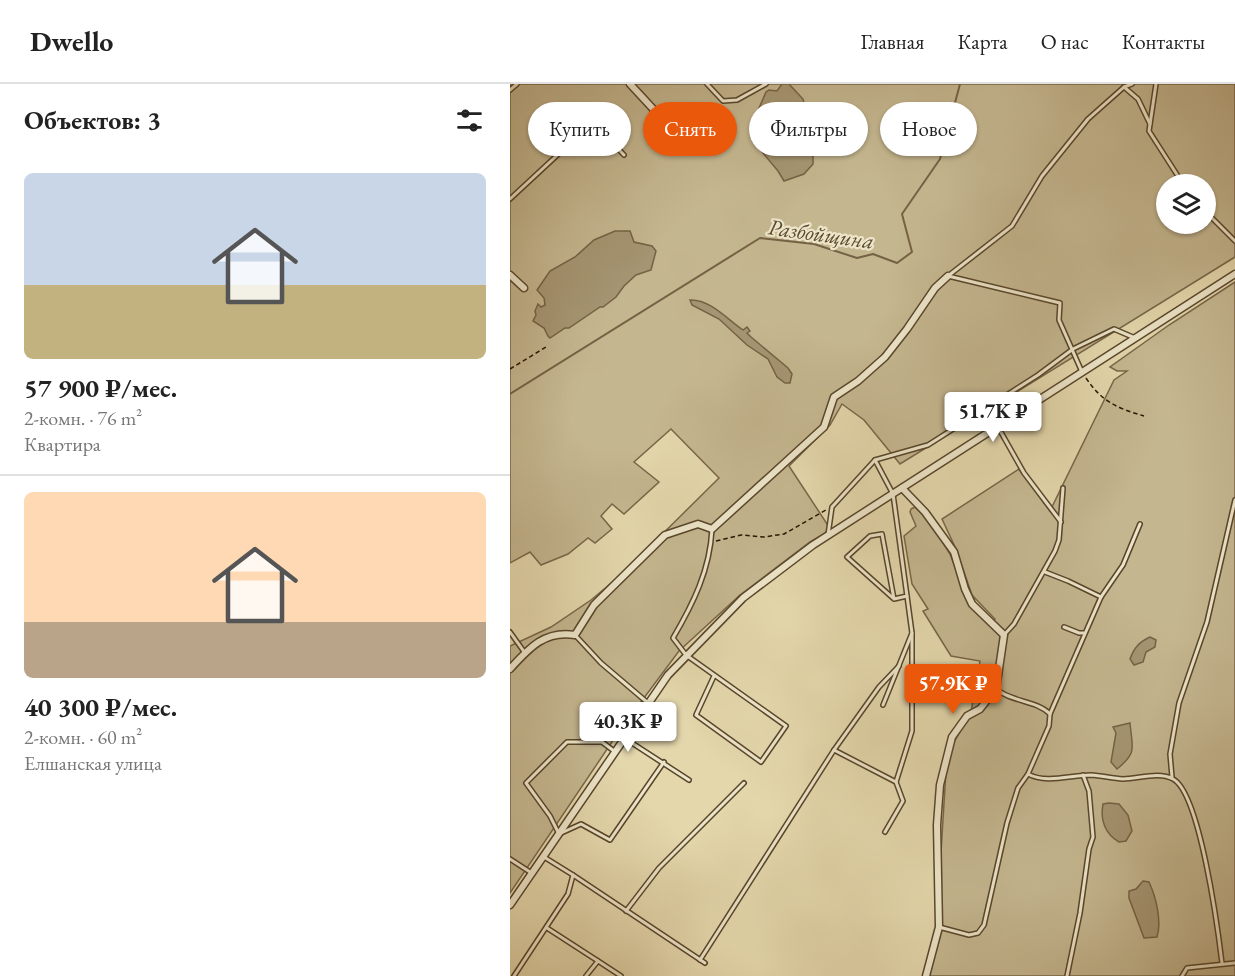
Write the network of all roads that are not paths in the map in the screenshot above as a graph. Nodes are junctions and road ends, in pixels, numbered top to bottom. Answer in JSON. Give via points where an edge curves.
{"nodes":[{"id":1,"x":517,"y":84,"type":"edge"},
{"id":2,"x":630,"y":84,"type":"edge"},
{"id":3,"x":707,"y":84,"type":"edge"},
{"id":4,"x":766,"y":84,"type":"edge"},
{"id":5,"x":1132,"y":84,"type":"edge"},
{"id":6,"x":1156,"y":84,"type":"edge"},
{"id":7,"x":1124,"y":87,"type":"junction"},
{"id":8,"x":510,"y":90,"type":"edge"},
{"id":9,"x":647,"y":102,"type":"edge"},
{"id":10,"x":1150,"y":124,"type":"junction"},
{"id":11,"x":556,"y":156,"type":"edge"},
{"id":12,"x":1177,"y":174,"type":"edge"},
{"id":13,"x":510,"y":199,"type":"edge"},
{"id":14,"x":1216,"y":222,"type":"edge"},
{"id":15,"x":1235,"y":241,"type":"edge"},
{"id":16,"x":1235,"y":274,"type":"edge"},
{"id":17,"x":510,"y":275,"type":"edge"},
{"id":18,"x":948,"y":276,"type":"junction"},
{"id":19,"x":524,"y":288,"type":"dead end"},
{"id":20,"x":1135,"y":338,"type":"junction"},
{"id":21,"x":1073,"y":349,"type":"junction"},
{"id":22,"x":1082,"y":372,"type":"junction"},
{"id":23,"x":997,"y":426,"type":"junction"},
{"id":24,"x":875,"y":460,"type":"junction"},
{"id":25,"x":902,"y":488,"type":"junction"},
{"id":26,"x":1063,"y":488,"type":"dead end"},
{"id":27,"x":893,"y":494,"type":"junction"},
{"id":28,"x":1235,"y":500,"type":"edge"},
{"id":29,"x":1061,"y":522,"type":"junction"},
{"id":30,"x":1140,"y":524,"type":"dead end"},
{"id":31,"x":712,"y":529,"type":"junction"},
{"id":32,"x":828,"y":536,"type":"junction"},
{"id":33,"x":1045,"y":572,"type":"junction"},
{"id":34,"x":907,"y":596,"type":"junction"},
{"id":35,"x":1101,"y":597,"type":"junction"},
{"id":36,"x":894,"y":599,"type":"junction"},
{"id":37,"x":1064,"y":627,"type":"dead end"},
{"id":38,"x":510,"y":632,"type":"edge"},
{"id":39,"x":912,"y":633,"type":"junction"},
{"id":40,"x":1084,"y":633,"type":"junction"},
{"id":41,"x":575,"y":635,"type":"junction"},
{"id":42,"x":1004,"y":635,"type":"junction"},
{"id":43,"x":525,"y":653,"type":"junction"},
{"id":44,"x":686,"y":655,"type":"junction"},
{"id":45,"x":899,"y":666,"type":"junction"},
{"id":46,"x":510,"y":669,"type":"edge"},
{"id":47,"x":714,"y":676,"type":"junction"},
{"id":48,"x":996,"y":689,"type":"junction"},
{"id":49,"x":648,"y":703,"type":"junction"},
{"id":50,"x":883,"y":705,"type":"dead end"},
{"id":51,"x":1050,"y":714,"type":"junction"},
{"id":52,"x":632,"y":743,"type":"dead end"},
{"id":53,"x":834,"y":750,"type":"junction"},
{"id":54,"x":614,"y":751,"type":"junction"},
{"id":55,"x":664,"y":762,"type":"junction"},
{"id":56,"x":1028,"y":774,"type":"junction"},
{"id":57,"x":1083,"y":775,"type":"junction"},
{"id":58,"x":1173,"y":778,"type":"junction"},
{"id":59,"x":689,"y":780,"type":"dead end"},
{"id":60,"x":896,"y":782,"type":"junction"},
{"id":61,"x":744,"y":783,"type":"dead end"},
{"id":62,"x":885,"y":832,"type":"dead end"},
{"id":63,"x":559,"y":834,"type":"junction"},
{"id":64,"x":544,"y":857,"type":"junction"},
{"id":65,"x":510,"y":859,"type":"edge"},
{"id":66,"x":532,"y":873,"type":"junction"},
{"id":67,"x":573,"y":875,"type":"junction"},
{"id":68,"x":510,"y":905,"type":"edge"},
{"id":69,"x":626,"y":911,"type":"junction"},
{"id":70,"x":547,"y":927,"type":"junction"},
{"id":71,"x":939,"y":927,"type":"junction"},
{"id":72,"x":700,"y":960,"type":"junction"},
{"id":73,"x":598,"y":961,"type":"junction"},
{"id":74,"x":705,"y":963,"type":"dead end"},
{"id":75,"x":1222,"y":963,"type":"junction"},
{"id":76,"x":1235,"y":963,"type":"edge"},
{"id":77,"x":514,"y":976,"type":"edge"},
{"id":78,"x":586,"y":976,"type":"edge"},
{"id":79,"x":621,"y":976,"type":"edge"},
{"id":80,"x":926,"y":976,"type":"edge"},
{"id":81,"x":1067,"y":976,"type":"edge"},
{"id":82,"x":1182,"y":976,"type":"edge"}],
"edges":[{"from":1,"to":8,"type":"lane"},
{"from":2,"to":9,"type":"street"},
{"from":3,"to":4,"type":"lane","via":[[723,101],[737,100]]},
{"from":5,"to":7,"type":"lane"},
{"from":6,"to":10,"type":"lane"},
{"from":7,"to":10,"type":"lane","via":[[1138,99]]},
{"from":7,"to":18,"type":"lane","via":[[1068,143],[1042,176],[1012,226]]},
{"from":10,"to":12,"type":"lane","via":[[1149,131]]},
{"from":11,"to":13,"type":"lane"},
{"from":14,"to":15,"type":"lane"},
{"from":16,"to":20,"type":"street"},
{"from":17,"to":19,"type":"street"},
{"from":18,"to":21,"type":"lane","via":[[1060,303],[1059,320]]},
{"from":18,"to":31,"type":"street","via":[[885,357],[834,397],[824,427]]},
{"from":20,"to":21,"type":"lane","via":[[1114,328]]},
{"from":20,"to":22,"type":"street"},
{"from":21,"to":22,"type":"lane"},
{"from":21,"to":24,"type":"lane","via":[[928,445]]},
{"from":22,"to":23,"type":"street"},
{"from":23,"to":25,"type":"street"},
{"from":23,"to":29,"type":"lane","via":[[1024,473]]},
{"from":24,"to":27,"type":"lane"},
{"from":24,"to":32,"type":"lane","via":[[832,507]]},
{"from":25,"to":27,"type":"street"},
{"from":25,"to":42,"type":"street","via":[[954,552],[972,604]]},
{"from":26,"to":29,"type":"lane"},
{"from":27,"to":32,"type":"street"},
{"from":27,"to":34,"type":"lane"},
{"from":28,"to":58,"type":"lane","via":[[1207,622],[1179,703],[1170,754]]},
{"from":29,"to":33,"type":"lane","via":[[1059,540]]},
{"from":30,"to":35,"type":"lane","via":[[1123,565]]},
{"from":31,"to":41,"type":"street","via":[[698,524],[665,535],[594,605]]},
{"from":31,"to":44,"type":"lane","via":[[703,578],[673,638]]},
{"from":32,"to":44,"type":"street","via":[[743,598]]},
{"from":33,"to":35,"type":"lane"},
{"from":33,"to":42,"type":"lane"},
{"from":34,"to":36,"type":"lane"},
{"from":34,"to":39,"type":"lane"},
{"from":35,"to":40,"type":"lane"},
{"from":36,"to":36,"type":"lane","via":[[848,557],[870,536],[882,534]]},
{"from":37,"to":40,"type":"lane"},
{"from":38,"to":43,"type":"lane"},
{"from":39,"to":45,"type":"lane"},
{"from":39,"to":60,"type":"lane","via":[[912,731]]},
{"from":40,"to":51,"type":"lane"},
{"from":41,"to":43,"type":"street","via":[[548,636]]},
{"from":41,"to":49,"type":"lane"},
{"from":42,"to":48,"type":"street"},
{"from":43,"to":46,"type":"street"},
{"from":44,"to":47,"type":"lane"},
{"from":44,"to":49,"type":"street"},
{"from":45,"to":50,"type":"lane"},
{"from":45,"to":53,"type":"lane"},
{"from":47,"to":47,"type":"lane","via":[[786,726],[761,762],[696,715]]},
{"from":48,"to":51,"type":"lane"},
{"from":48,"to":71,"type":"street","via":[[980,709],[966,716],[952,738],[940,785]]},
{"from":49,"to":54,"type":"street"},
{"from":51,"to":56,"type":"lane","via":[[1049,726]]},
{"from":52,"to":55,"type":"lane"},
{"from":53,"to":60,"type":"lane"},
{"from":53,"to":72,"type":"lane"},
{"from":54,"to":63,"type":"street"},
{"from":54,"to":63,"type":"lane","via":[[602,742],[567,742],[526,783]]},
{"from":55,"to":59,"type":"lane"},
{"from":55,"to":63,"type":"lane","via":[[610,840],[581,824]]},
{"from":56,"to":57,"type":"lane","via":[[1036,779]]},
{"from":56,"to":71,"type":"lane","via":[[1018,788],[1007,823],[984,925],[978,933],[969,935]]},
{"from":57,"to":58,"type":"lane"},
{"from":57,"to":81,"type":"lane","via":[[1089,791],[1093,837]]},
{"from":58,"to":75,"type":"lane","via":[[1184,788],[1196,818]]},
{"from":60,"to":62,"type":"lane","via":[[903,801]]},
{"from":61,"to":69,"type":"lane","via":[[659,868]]},
{"from":63,"to":64,"type":"street"},
{"from":64,"to":66,"type":"street"},
{"from":64,"to":67,"type":"lane"},
{"from":65,"to":66,"type":"lane"},
{"from":66,"to":68,"type":"street"},
{"from":67,"to":69,"type":"lane"},
{"from":67,"to":70,"type":"lane","via":[[568,894]]},
{"from":69,"to":72,"type":"lane"},
{"from":70,"to":73,"type":"lane"},
{"from":70,"to":77,"type":"lane"},
{"from":71,"to":80,"type":"street"},
{"from":72,"to":74,"type":"lane"},
{"from":73,"to":78,"type":"lane"},
{"from":73,"to":79,"type":"lane"},
{"from":75,"to":76,"type":"lane"},
{"from":75,"to":82,"type":"lane","via":[[1187,968]]}]}
